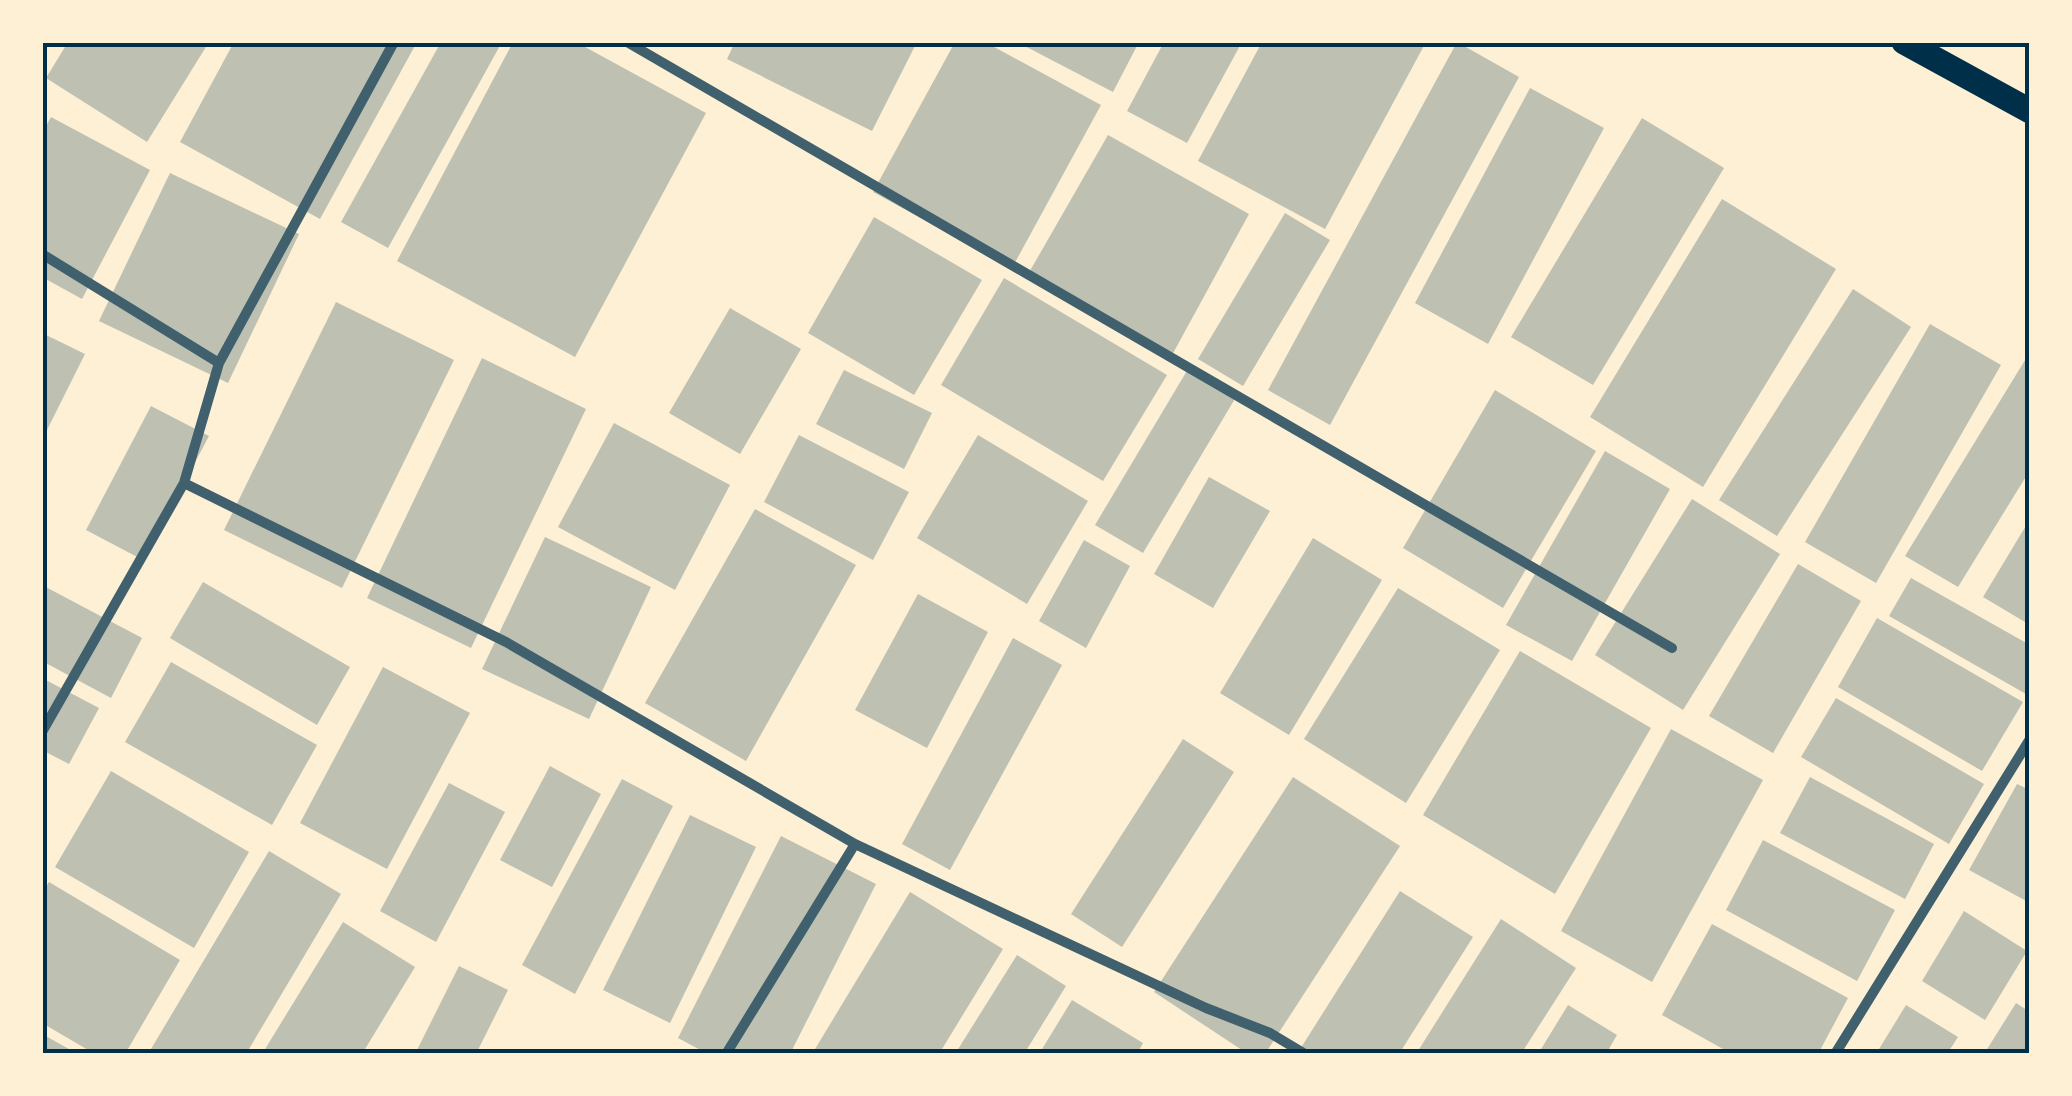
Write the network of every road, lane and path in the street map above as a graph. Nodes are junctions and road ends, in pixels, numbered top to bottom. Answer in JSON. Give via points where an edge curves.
{"nodes":[{"id":1,"x":394,"y":42,"type":"edge"},
{"id":2,"x":627,"y":42,"type":"edge"},
{"id":3,"x":1904,"y":42,"type":"edge"},
{"id":4,"x":644,"y":47,"type":"edge"},
{"id":5,"x":2030,"y":111,"type":"edge"},
{"id":6,"x":42,"y":254,"type":"edge"},
{"id":7,"x":218,"y":364,"type":"junction"},
{"id":8,"x":184,"y":484,"type":"junction"},
{"id":9,"x":1672,"y":648,"type":"dead end"},
{"id":10,"x":42,"y":732,"type":"edge"},
{"id":11,"x":2030,"y":739,"type":"edge"},
{"id":12,"x":855,"y":844,"type":"junction"},
{"id":13,"x":726,"y":1054,"type":"edge"},
{"id":14,"x":1306,"y":1054,"type":"edge"},
{"id":15,"x":1835,"y":1054,"type":"edge"}],
"edges":[{"from":1,"to":7,"type":"street"},
{"from":2,"to":4,"type":"street"},
{"from":3,"to":5,"type":"main road"},
{"from":4,"to":9,"type":"street"},
{"from":6,"to":7,"type":"street"},
{"from":7,"to":8,"type":"street"},
{"from":8,"to":10,"type":"street"},
{"from":8,"to":12,"type":"street","via":[[506,642]]},
{"from":11,"to":15,"type":"street"},
{"from":12,"to":13,"type":"street"},
{"from":12,"to":14,"type":"street"}]}
